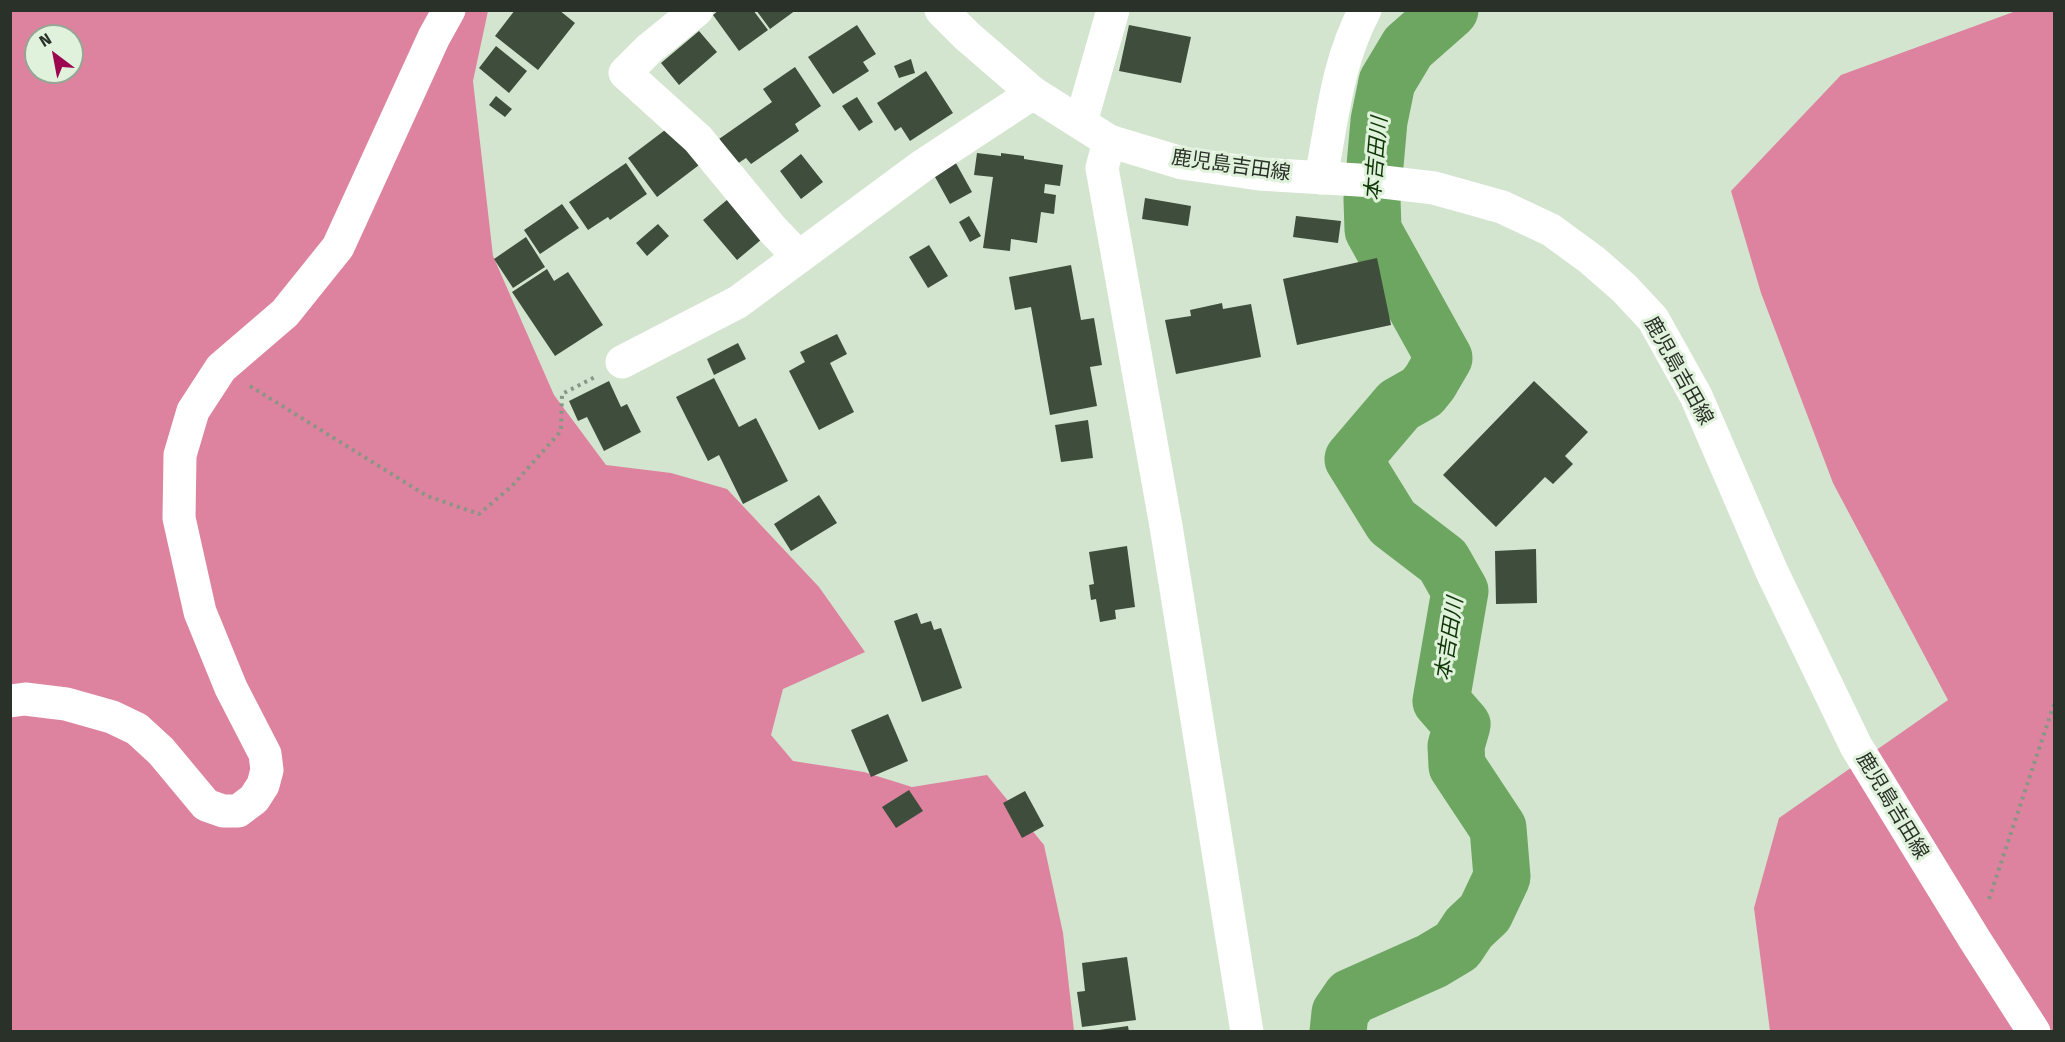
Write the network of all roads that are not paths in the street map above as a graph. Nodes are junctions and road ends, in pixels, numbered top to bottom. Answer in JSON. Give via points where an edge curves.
{"nodes":[{"id":1,"x":449,"y":10,"type":"edge"},
{"id":2,"x":697,"y":10,"type":"edge"},
{"id":3,"x":940,"y":10,"type":"edge"},
{"id":4,"x":1113,"y":10,"type":"edge"},
{"id":5,"x":1365,"y":10,"type":"edge"},
{"id":6,"x":1033,"y":93,"type":"junction"},
{"id":7,"x":1081,"y":122,"type":"junction"},
{"id":8,"x":1109,"y":141,"type":"junction"},
{"id":9,"x":1321,"y":177,"type":"junction"},
{"id":10,"x":800,"y":256,"type":"junction"},
{"id":11,"x":622,"y":362,"type":"road end"},
{"id":12,"x":10,"y":701,"type":"edge"},
{"id":13,"x":1246,"y":1032,"type":"edge"},
{"id":14,"x":2034,"y":1032,"type":"edge"}],
"edges":[{"from":1,"to":12,"type":"street","via":[[338,247],[285,313],[222,368],[193,411],[180,455],[179,518],[200,612],[231,688],[265,754],[267,770],[263,785],[254,799],[238,811],[223,811],[206,805],[137,729],[112,717],[66,704]]},
{"from":2,"to":10,"type":"street","via":[[625,73],[698,139],[772,229]]},
{"from":3,"to":6,"type":"street","name":"鹿児島吉田線"},
{"from":4,"to":7,"type":"street"},
{"from":5,"to":9,"type":"street","via":[[1342,67]]},
{"from":6,"to":7,"type":"street","name":"鹿児島吉田線"},
{"from":6,"to":10,"type":"street","via":[[922,166]]},
{"from":7,"to":8,"type":"street","name":"鹿児島吉田線"},
{"from":8,"to":9,"type":"street","name":"鹿児島吉田線","via":[[1182,163],[1259,174]]},
{"from":8,"to":13,"type":"street","via":[[1102,168],[1166,526]]},
{"from":9,"to":14,"type":"street","name":"鹿児島吉田線","via":[[1434,188],[1502,207],[1551,230],[1592,260],[1653,319],[1696,396],[1772,572],[1856,746]]},
{"from":10,"to":11,"type":"street","via":[[738,302]]}]}
